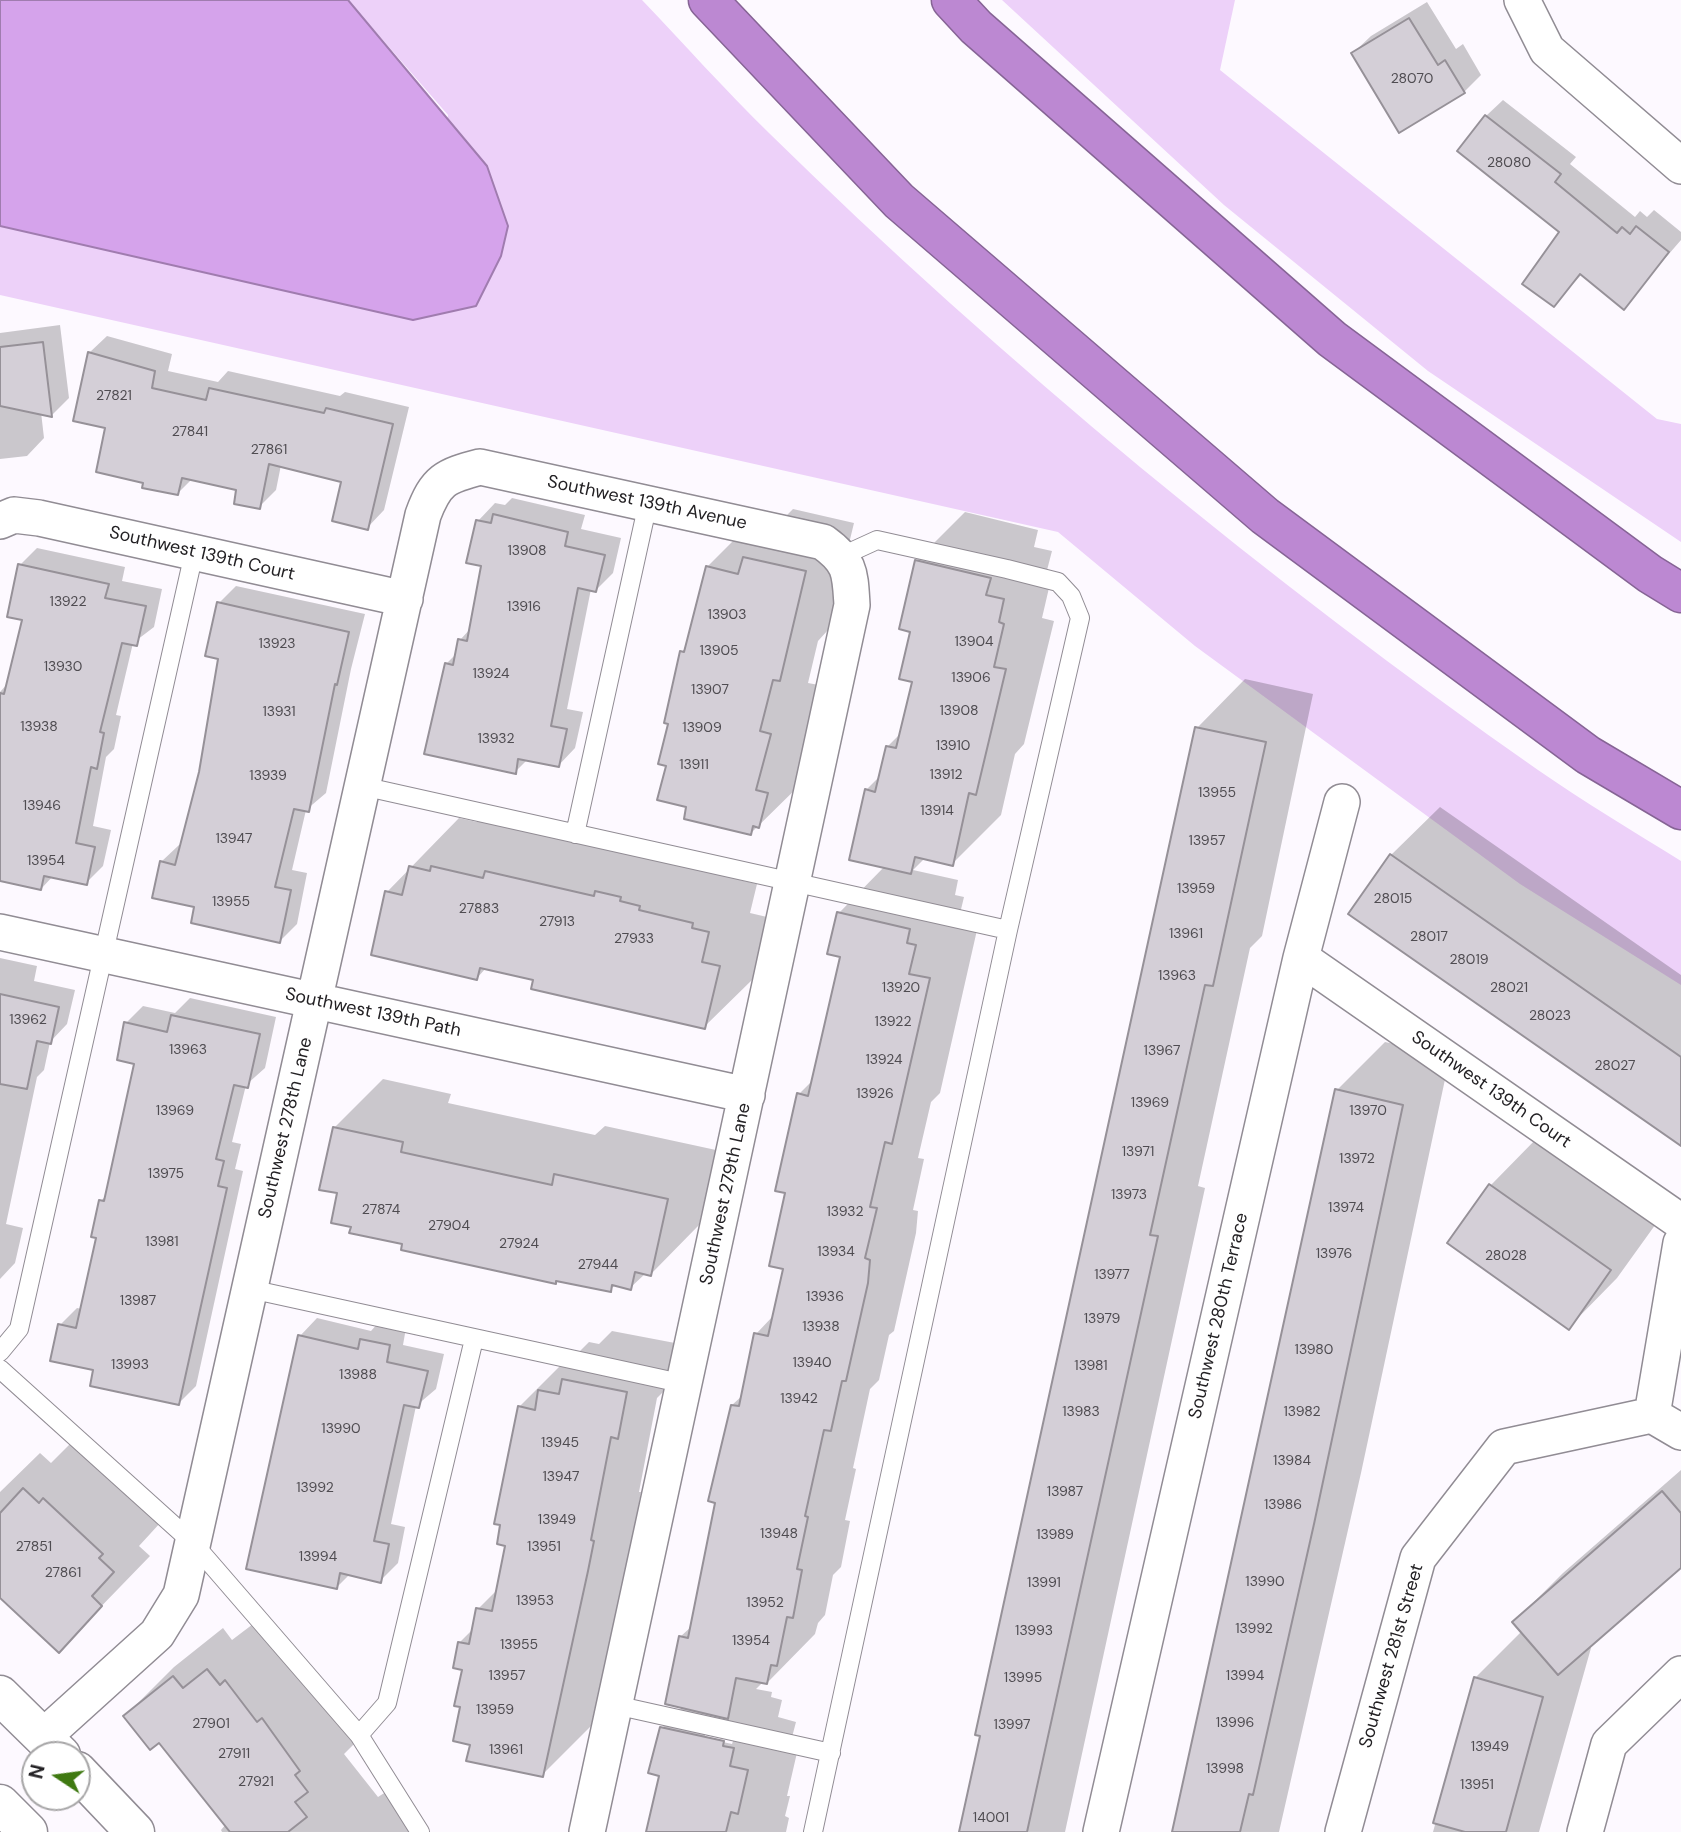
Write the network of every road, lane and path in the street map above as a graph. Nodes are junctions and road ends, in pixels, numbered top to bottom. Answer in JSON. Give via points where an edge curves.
{"nodes":[{"id":1,"x":708,"y":0,"type":"edge"},
{"id":2,"x":951,"y":0,"type":"edge"},
{"id":3,"x":1522,"y":0,"type":"edge"},
{"id":4,"x":1681,"y":166,"type":"edge"},
{"id":5,"x":449,"y":475,"type":"joint"},
{"id":6,"x":648,"y":503,"type":"junction"},
{"id":7,"x":0,"y":522,"type":"edge"},
{"id":8,"x":194,"y":553,"type":"junction"},
{"id":9,"x":842,"y":556,"type":"junction"},
{"id":10,"x":1681,"y":593,"type":"edge"},
{"id":11,"x":405,"y":599,"type":"junction"},
{"id":12,"x":362,"y":786,"type":"junction"},
{"id":13,"x":1342,"y":802,"type":"dead end"},
{"id":14,"x":1681,"y":810,"type":"edge"},
{"id":15,"x":575,"y":834,"type":"junction"},
{"id":16,"x":792,"y":882,"type":"junction"},
{"id":17,"x":1008,"y":930,"type":"junction"},
{"id":18,"x":0,"y":932,"type":"edge"},
{"id":19,"x":104,"y":955,"type":"junction"},
{"id":20,"x":1301,"y":958,"type":"junction"},
{"id":21,"x":314,"y":1000,"type":"junction"},
{"id":22,"x":747,"y":1095,"type":"junction"},
{"id":23,"x":1681,"y":1222,"type":"edge"},
{"id":24,"x":1681,"y":1243,"type":"edge"},
{"id":25,"x":250,"y":1289,"type":"junction"},
{"id":26,"x":474,"y":1339,"type":"junction"},
{"id":27,"x":0,"y":1352,"type":"edge"},
{"id":28,"x":0,"y":1369,"type":"edge"},
{"id":29,"x":685,"y":1384,"type":"junction"},
{"id":30,"x":1666,"y":1424,"type":"edge"},
{"id":31,"x":192,"y":1542,"type":"junction"},
{"id":32,"x":1681,"y":1674,"type":"edge"},
{"id":33,"x":0,"y":1695,"type":"edge"},
{"id":34,"x":615,"y":1705,"type":"junction"},
{"id":35,"x":359,"y":1735,"type":"junction"},
{"id":36,"x":47,"y":1741,"type":"edge"},
{"id":37,"x":57,"y":1741,"type":"edge"},
{"id":38,"x":831,"y":1753,"type":"junction"},
{"id":39,"x":91,"y":1786,"type":"edge"},
{"id":40,"x":0,"y":1804,"type":"edge"},
{"id":41,"x":28,"y":1832,"type":"edge"},
{"id":42,"x":135,"y":1832,"type":"edge"},
{"id":43,"x":420,"y":1832,"type":"edge"},
{"id":44,"x":587,"y":1832,"type":"edge"},
{"id":45,"x":813,"y":1832,"type":"edge"},
{"id":46,"x":1101,"y":1832,"type":"edge"},
{"id":47,"x":1343,"y":1832,"type":"edge"},
{"id":48,"x":1585,"y":1832,"type":"edge"}],
"edges":[{"from":1,"to":14,"type":"highway","via":[[899,201],[1265,516],[1588,755]]},
{"from":2,"to":10,"type":"highway","via":[[1332,339]]},
{"from":3,"to":4,"type":"street","via":[[1547,50]]},
{"from":5,"to":6,"type":"street","name":"Southwest 139th Avenue","via":[[480,467]]},
{"from":5,"to":11,"type":"street","name":"Southwest 278th Lane","via":[[432,490],[423,515]]},
{"from":6,"to":9,"type":"street","name":"Southwest 139th Avenue","via":[[823,542]]},
{"from":6,"to":15,"type":"lane"},
{"from":7,"to":8,"type":"street","name":"Southwest 139th Court","via":[[13,515],[39,518]]},
{"from":8,"to":11,"type":"street","name":"Southwest 139th Court"},
{"from":8,"to":19,"type":"lane"},
{"from":9,"to":16,"type":"street","name":"Southwest 279th Lane","via":[[850,573],[852,606]]},
{"from":9,"to":17,"type":"lane","via":[[877,540],[1058,582],[1071,596],[1080,618]]},
{"from":11,"to":12,"type":"street","name":"Southwest 278th Lane"},
{"from":12,"to":15,"type":"lane"},
{"from":12,"to":21,"type":"street","name":"Southwest 278th Lane"},
{"from":13,"to":20,"type":"street","name":"Southwest 280th Terrace"},
{"from":15,"to":16,"type":"lane"},
{"from":16,"to":17,"type":"lane"},
{"from":16,"to":22,"type":"street","name":"Southwest 279th Lane"},
{"from":17,"to":38,"type":"lane"},
{"from":18,"to":19,"type":"street","name":"Southwest 139th Path"},
{"from":19,"to":21,"type":"street","name":"Southwest 139th Path"},
{"from":19,"to":27,"type":"lane","via":[[19,1329]]},
{"from":20,"to":23,"type":"street","name":"Southwest 139th Court"},
{"from":20,"to":46,"type":"street","name":"Southwest 280th Terrace"},
{"from":21,"to":22,"type":"street","name":"Southwest 139th Path"},
{"from":21,"to":25,"type":"street","name":"Southwest 278th Lane"},
{"from":22,"to":29,"type":"street","name":"Southwest 279th Lane"},
{"from":24,"to":30,"type":"street"},
{"from":25,"to":26,"type":"lane"},
{"from":25,"to":31,"type":"street","name":"Southwest 278th Lane"},
{"from":26,"to":29,"type":"lane"},
{"from":26,"to":35,"type":"lane","via":[[387,1703]]},
{"from":28,"to":31,"type":"lane"},
{"from":29,"to":34,"type":"street","name":"Southwest 279th Lane"},
{"from":30,"to":47,"type":"street","name":"Southwest 281st Street","via":[[1504,1447],[1418,1558]]},
{"from":31,"to":35,"type":"lane"},
{"from":31,"to":37,"type":"street","name":"Southwest 278th Lane","via":[[181,1595],[157,1634]]},
{"from":32,"to":48,"type":"street","via":[[1609,1744]]},
{"from":33,"to":36,"type":"street"},
{"from":34,"to":38,"type":"lane"},
{"from":34,"to":44,"type":"street","name":"Southwest 279th Lane"},
{"from":35,"to":43,"type":"lane"},
{"from":38,"to":45,"type":"lane"},
{"from":39,"to":42,"type":"street"},
{"from":40,"to":41,"type":"street"}]}
